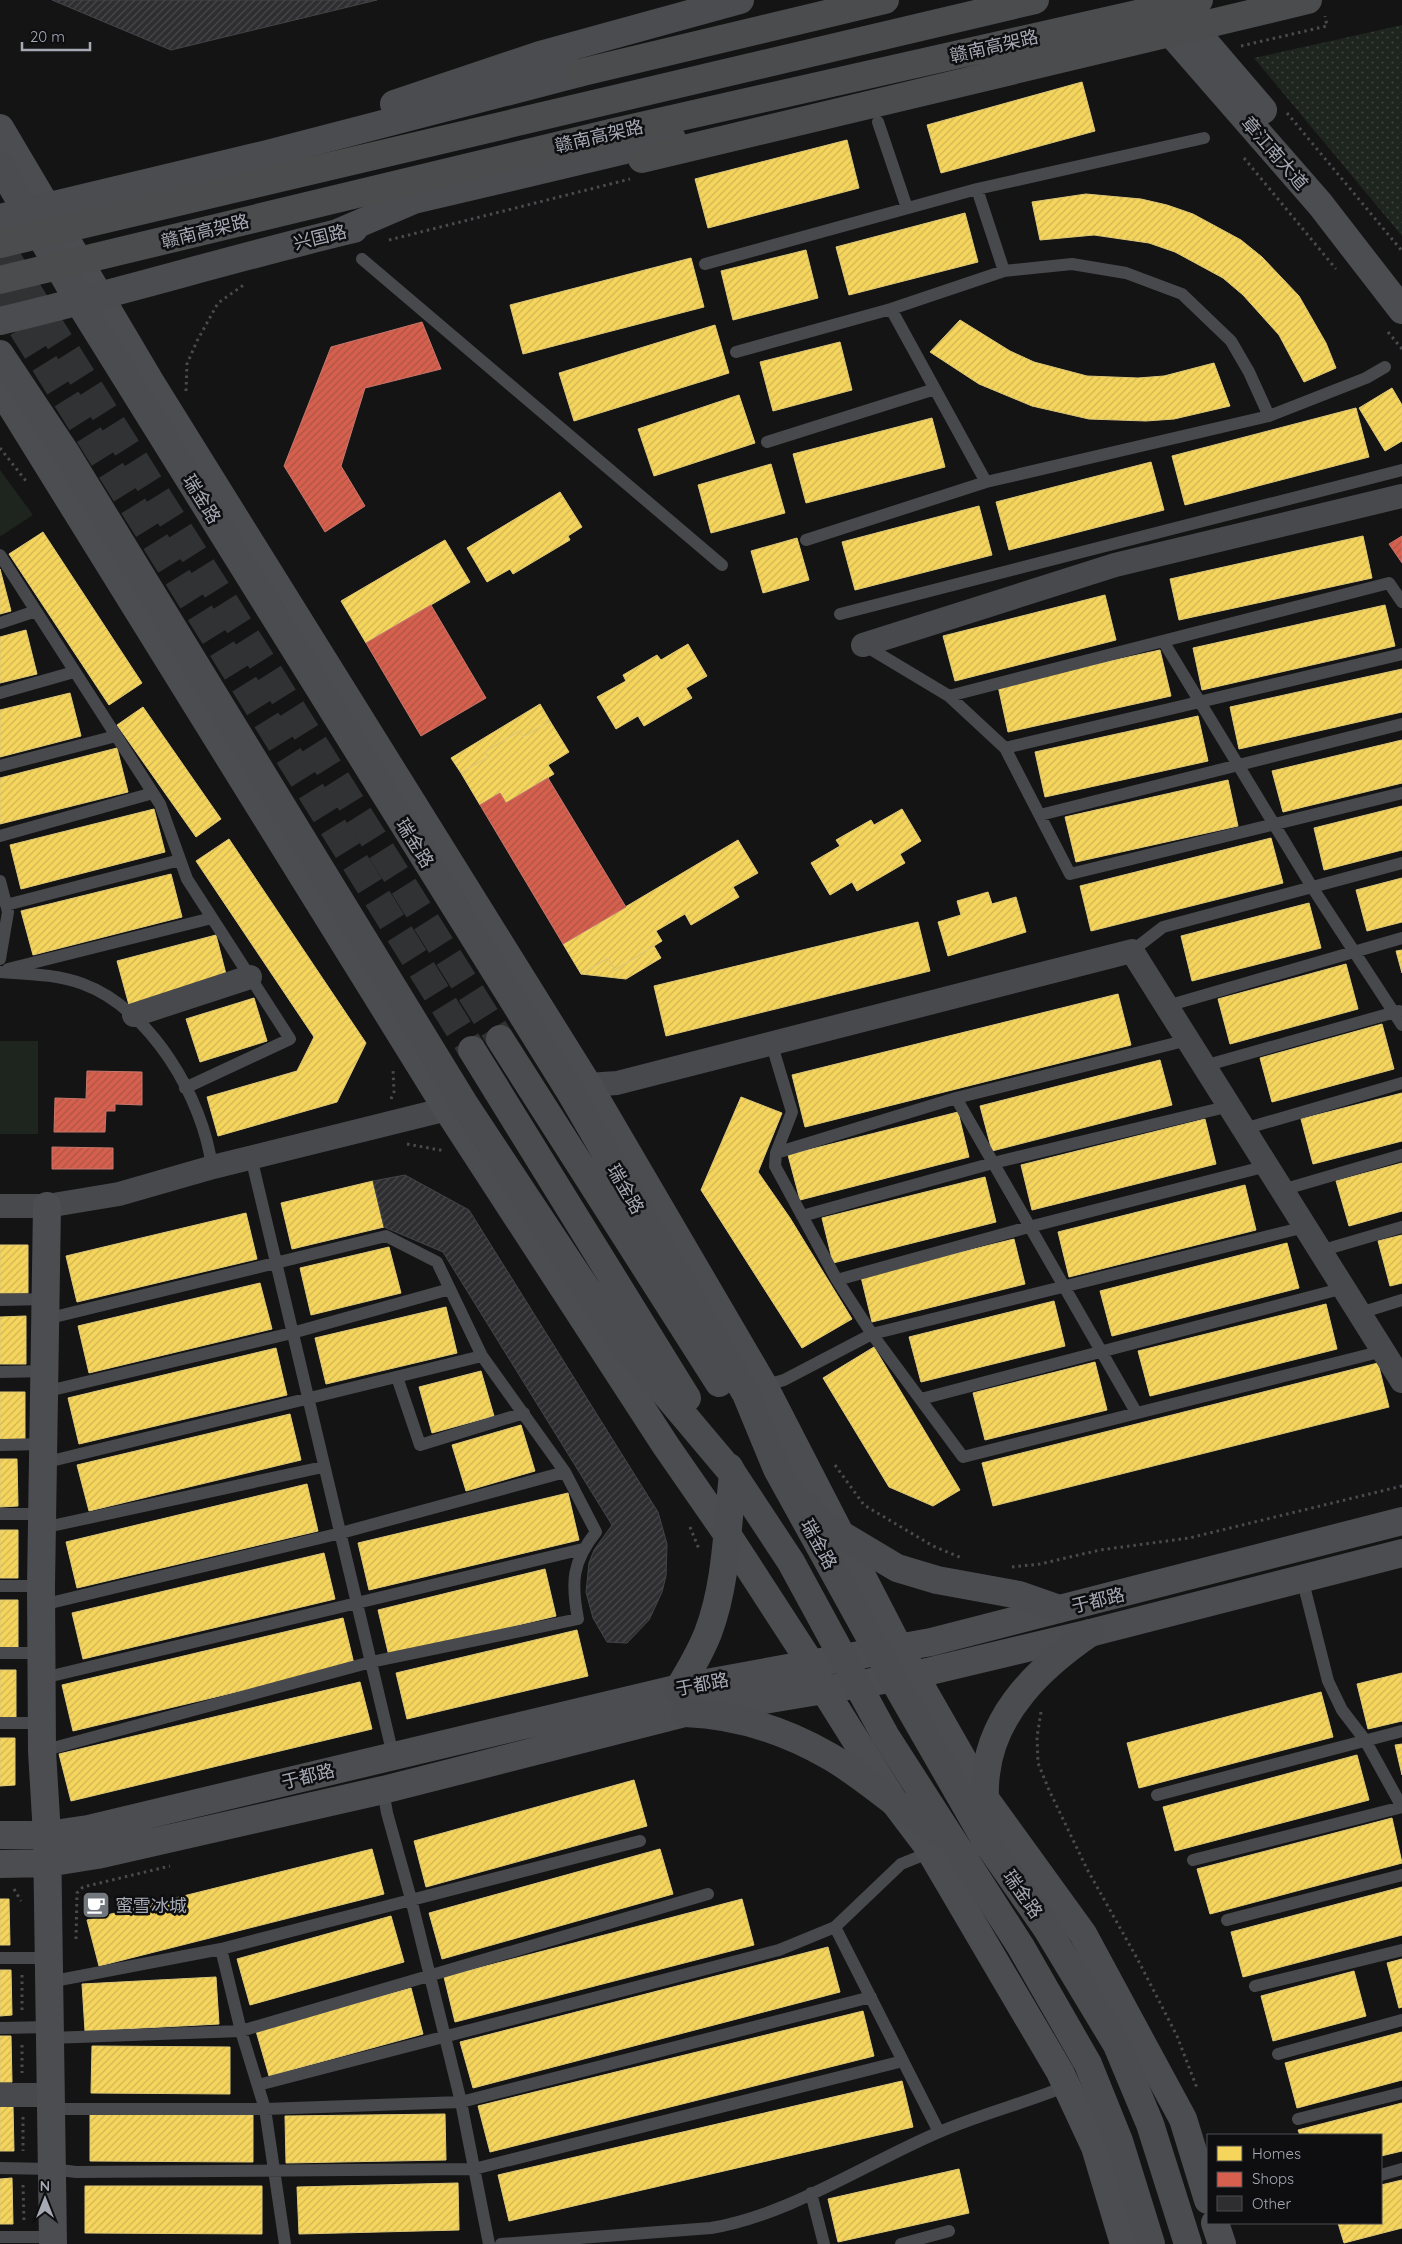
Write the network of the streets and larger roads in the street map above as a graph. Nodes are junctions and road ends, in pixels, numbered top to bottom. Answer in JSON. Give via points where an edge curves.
{"nodes":[{"id":1,"x":740,"y":0,"type":"edge"},
{"id":2,"x":885,"y":0,"type":"edge"},
{"id":3,"x":1035,"y":0,"type":"edge"},
{"id":4,"x":1142,"y":0,"type":"edge"},
{"id":5,"x":1316,"y":7,"type":"edge"},
{"id":6,"x":1178,"y":9,"type":"edge"},
{"id":7,"x":579,"y":73,"type":"joint"},
{"id":8,"x":0,"y":128,"type":"edge"},
{"id":9,"x":642,"y":159,"type":"joint"},
{"id":10,"x":0,"y":166,"type":"edge"},
{"id":11,"x":190,"y":172,"type":"junction"},
{"id":12,"x":37,"y":209,"type":"junction"},
{"id":13,"x":0,"y":218,"type":"edge"},
{"id":14,"x":337,"y":233,"type":"junction"},
{"id":15,"x":0,"y":244,"type":"edge"},
{"id":16,"x":1402,"y":279,"type":"edge"},
{"id":17,"x":0,"y":280,"type":"edge"},
{"id":18,"x":89,"y":300,"type":"junction"},
{"id":19,"x":1402,"y":310,"type":"edge"},
{"id":20,"x":0,"y":321,"type":"edge"},
{"id":21,"x":0,"y":354,"type":"edge"},
{"id":22,"x":0,"y":388,"type":"edge"},
{"id":23,"x":1402,"y":496,"type":"edge"},
{"id":24,"x":863,"y":645,"type":"road end"},
{"id":25,"x":250,"y":977,"type":"road end"},
{"id":26,"x":134,"y":1015,"type":"road end"},
{"id":27,"x":500,"y":1039,"type":"tunnel mouth"},
{"id":28,"x":472,"y":1050,"type":"tunnel mouth"},
{"id":29,"x":578,"y":1087,"type":"junction"},
{"id":30,"x":456,"y":1107,"type":"junction"},
{"id":31,"x":0,"y":1206,"type":"edge"},
{"id":32,"x":47,"y":1206,"type":"junction"},
{"id":33,"x":1401,"y":1377,"type":"edge"},
{"id":34,"x":755,"y":1390,"type":"junction"},
{"id":35,"x":777,"y":1469,"type":"junction"},
{"id":36,"x":733,"y":1474,"type":"junction"},
{"id":37,"x":1402,"y":1521,"type":"edge"},
{"id":38,"x":727,"y":1534,"type":"junction"},
{"id":39,"x":840,"y":1536,"type":"junction"},
{"id":40,"x":1402,"y":1553,"type":"edge"},
{"id":41,"x":1059,"y":1609,"type":"junction"},
{"id":42,"x":1090,"y":1633,"type":"junction"},
{"id":43,"x":889,"y":1650,"type":"junction"},
{"id":44,"x":843,"y":1657,"type":"junction"},
{"id":45,"x":810,"y":1662,"type":"junction"},
{"id":46,"x":903,"y":1677,"type":"junction"},
{"id":47,"x":858,"y":1684,"type":"junction"},
{"id":48,"x":823,"y":1688,"type":"junction"},
{"id":49,"x":682,"y":1700,"type":"junction"},
{"id":50,"x":986,"y":1800,"type":"junction"},
{"id":51,"x":895,"y":1803,"type":"junction"},
{"id":52,"x":0,"y":1835,"type":"edge"},
{"id":53,"x":47,"y":1835,"type":"junction"},
{"id":54,"x":986,"y":1841,"type":"junction"},
{"id":55,"x":940,"y":1845,"type":"junction"},
{"id":56,"x":47,"y":1863,"type":"junction"},
{"id":57,"x":5,"y":1875,"type":"edge"},
{"id":58,"x":11,"y":2095,"type":"edge"},
{"id":59,"x":51,"y":2102,"type":"junction"},
{"id":60,"x":1207,"y":2197,"type":"edge"},
{"id":61,"x":1215,"y":2224,"type":"edge"},
{"id":62,"x":53,"y":2241,"type":"edge"},
{"id":63,"x":1124,"y":2244,"type":"edge"},
{"id":64,"x":1151,"y":2244,"type":"edge"},
{"id":65,"x":1188,"y":2244,"type":"edge"},
{"id":66,"x":1222,"y":2244,"type":"edge"}],
"edges":[{"from":1,"to":11,"type":"main road","via":[[540,55]]},
{"from":2,"to":7,"type":"highway"},
{"from":3,"to":15,"type":"highway","name":"赣南高架路","bridge":true},
{"from":4,"to":6,"type":"street","name":"章江南大道"},
{"from":5,"to":9,"type":"highway","bridge":true},
{"from":6,"to":14,"type":"main road","via":[[414,200]]},
{"from":6,"to":16,"type":"street","name":"章江南大道"},
{"from":6,"to":17,"type":"highway","name":"赣南高架路","bridge":true,"via":[[623,129]]},
{"from":6,"to":19,"type":"street","name":"章江南大道"},
{"from":7,"to":11,"type":"main road"},
{"from":8,"to":12,"type":"street"},
{"from":9,"to":14,"type":"main road","name":"兴国路"},
{"from":10,"to":12,"type":"main road","name":"瑞金路"},
{"from":11,"to":12,"type":"main road"},
{"from":12,"to":13,"type":"main road"},
{"from":12,"to":18,"type":"main road","name":"瑞金路"},
{"from":14,"to":18,"type":"main road","name":"兴国路"},
{"from":18,"to":20,"type":"main road","name":"兴国路"},
{"from":18,"to":29,"type":"main road","name":"瑞金路"},
{"from":21,"to":30,"type":"main road","name":"瑞金路","via":[[66,453]]},
{"from":22,"to":30,"type":"street"},
{"from":23,"to":24,"type":"street","via":[[1115,565]]},
{"from":25,"to":26,"type":"street"},
{"from":27,"to":35,"type":"main road"},
{"from":28,"to":36,"type":"main road"},
{"from":29,"to":33,"type":"street","via":[[617,1083],[1132,952]]},
{"from":29,"to":34,"type":"main road","name":"瑞金路"},
{"from":30,"to":32,"type":"street","via":[[212,1167],[119,1194]]},
{"from":30,"to":36,"type":"main road","name":"瑞金路","via":[[621,1341]]},
{"from":30,"to":38,"type":"street","via":[[666,1446]]},
{"from":31,"to":32,"type":"street"},
{"from":32,"to":53,"type":"street","via":[[41,1596],[42,1751]]},
{"from":34,"to":35,"type":"main road","name":"瑞金路"},
{"from":34,"to":39,"type":"street"},
{"from":35,"to":39,"type":"main road","via":[[820,1522]]},
{"from":35,"to":43,"type":"main road","name":"瑞金路"},
{"from":36,"to":38,"type":"main road"},
{"from":36,"to":44,"type":"main road","name":"瑞金路","via":[[791,1562]]},
{"from":37,"to":41,"type":"street","name":"于都路"},
{"from":38,"to":45,"type":"street"},
{"from":38,"to":49,"type":"main road","via":[[717,1605]]},
{"from":39,"to":41,"type":"main road","via":[[897,1568],[978,1589],[1019,1595]]},
{"from":39,"to":43,"type":"street"},
{"from":40,"to":42,"type":"street","name":"于都路"},
{"from":41,"to":43,"type":"street","name":"于都路"},
{"from":42,"to":46,"type":"street","name":"于都路"},
{"from":42,"to":50,"type":"main road","via":[[1044,1667],[1013,1706],[992,1749],[986,1772]]},
{"from":43,"to":44,"type":"street","name":"于都路"},
{"from":43,"to":46,"type":"main road","name":"瑞金路"},
{"from":44,"to":45,"type":"street","name":"于都路"},
{"from":44,"to":47,"type":"main road","name":"瑞金路"},
{"from":45,"to":48,"type":"street"},
{"from":45,"to":49,"type":"street","name":"于都路"},
{"from":46,"to":47,"type":"street","name":"于都路"},
{"from":46,"to":50,"type":"street"},
{"from":46,"to":54,"type":"main road","name":"瑞金路"},
{"from":47,"to":48,"type":"street","name":"于都路"},
{"from":47,"to":55,"type":"main road","name":"瑞金路"},
{"from":48,"to":49,"type":"street","name":"于都路"},
{"from":48,"to":51,"type":"street"},
{"from":49,"to":51,"type":"main road","via":[[714,1714],[744,1720],[801,1740],[858,1774]]},
{"from":49,"to":53,"type":"street","name":"于都路","via":[[393,1755],[88,1829]]},
{"from":49,"to":56,"type":"street","name":"于都路","via":[[383,1790],[96,1855]]},
{"from":50,"to":54,"type":"main road"},
{"from":50,"to":60,"type":"street","via":[[1083,1934],[1183,2119]]},
{"from":51,"to":55,"type":"main road"},
{"from":52,"to":53,"type":"street","name":"于都路"},
{"from":53,"to":56,"type":"street"},
{"from":54,"to":65,"type":"main road","name":"瑞金路","via":[[1047,1930],[1117,2045],[1150,2124]]},
{"from":55,"to":63,"type":"street","via":[[1067,2086],[1095,2147]]},
{"from":55,"to":64,"type":"main road","name":"瑞金路","via":[[1021,1946],[1088,2064],[1119,2141]]},
{"from":56,"to":57,"type":"street","name":"于都路"},
{"from":56,"to":59,"type":"street"},
{"from":58,"to":59,"type":"street"},
{"from":59,"to":62,"type":"street"},
{"from":61,"to":66,"type":"street"}]}
